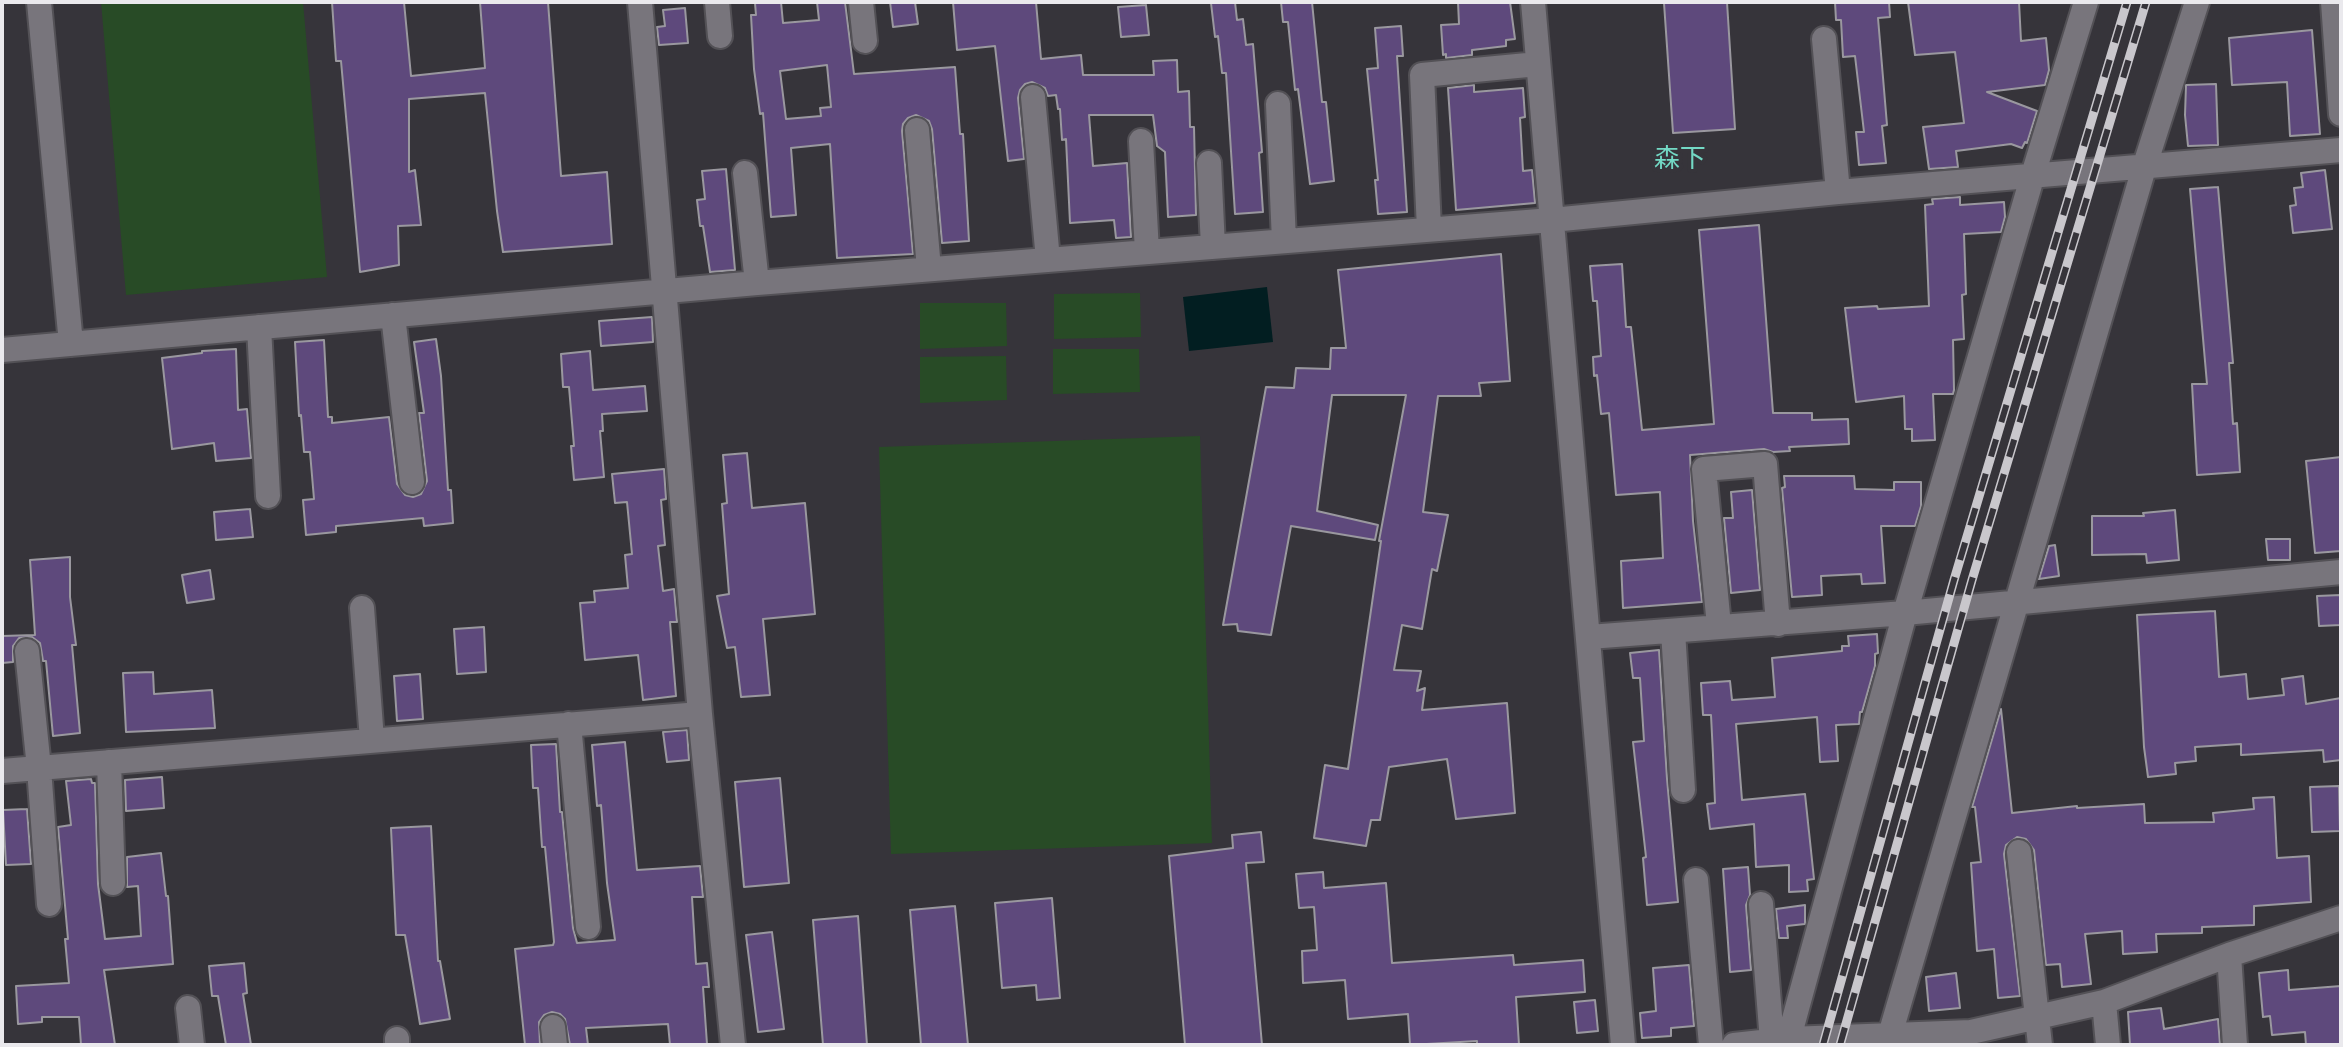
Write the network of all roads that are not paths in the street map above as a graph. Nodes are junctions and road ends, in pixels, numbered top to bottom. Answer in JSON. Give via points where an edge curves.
{"nodes":[{"id":1,"x":39,"y":2,"type":"edge"},
{"id":2,"x":640,"y":2,"type":"edge"},
{"id":3,"x":717,"y":2,"type":"edge"},
{"id":4,"x":861,"y":2,"type":"edge"},
{"id":5,"x":1533,"y":2,"type":"edge"},
{"id":6,"x":2086,"y":2,"type":"edge"},
{"id":7,"x":2197,"y":2,"type":"edge"},
{"id":8,"x":2333,"y":2,"type":"edge"},
{"id":9,"x":720,"y":36,"type":"dead end"},
{"id":10,"x":2338,"y":36,"type":"edge"},
{"id":11,"x":1824,"y":39,"type":"dead end"},
{"id":12,"x":865,"y":41,"type":"dead end"},
{"id":13,"x":1538,"y":64,"type":"junction"},
{"id":14,"x":1033,"y":97,"type":"dead end"},
{"id":15,"x":1278,"y":104,"type":"dead end"},
{"id":16,"x":2341,"y":114,"type":"edge"},
{"id":17,"x":917,"y":130,"type":"dead end"},
{"id":18,"x":1141,"y":141,"type":"dead end"},
{"id":19,"x":2341,"y":150,"type":"edge"},
{"id":20,"x":1209,"y":163,"type":"dead end"},
{"id":21,"x":2144,"y":168,"type":"junction"},
{"id":22,"x":745,"y":173,"type":"dead end"},
{"id":23,"x":2032,"y":178,"type":"junction"},
{"id":24,"x":1838,"y":192,"type":"junction"},
{"id":25,"x":1552,"y":220,"type":"junction"},
{"id":26,"x":1429,"y":229,"type":"junction"},
{"id":27,"x":1284,"y":241,"type":"junction"},
{"id":28,"x":1213,"y":247,"type":"junction"},
{"id":29,"x":1147,"y":252,"type":"junction"},
{"id":30,"x":1048,"y":260,"type":"junction"},
{"id":31,"x":929,"y":269,"type":"junction"},
{"id":32,"x":757,"y":283,"type":"junction"},
{"id":33,"x":666,"y":292,"type":"junction"},
{"id":34,"x":393,"y":315,"type":"junction"},
{"id":35,"x":259,"y":327,"type":"junction"},
{"id":36,"x":71,"y":344,"type":"junction"},
{"id":37,"x":2,"y":350,"type":"edge"},
{"id":38,"x":412,"y":482,"type":"dead end"},
{"id":39,"x":268,"y":496,"type":"dead end"},
{"id":40,"x":2341,"y":572,"type":"edge"},
{"id":41,"x":2015,"y":603,"type":"junction"},
{"id":42,"x":362,"y":608,"type":"dead end"},
{"id":43,"x":1905,"y":613,"type":"junction"},
{"id":44,"x":1778,"y":624,"type":"junction"},
{"id":45,"x":1719,"y":626,"type":"junction"},
{"id":46,"x":1673,"y":631,"type":"junction"},
{"id":47,"x":1589,"y":637,"type":"junction"},
{"id":48,"x":27,"y":651,"type":"dead end"},
{"id":49,"x":700,"y":714,"type":"junction"},
{"id":50,"x":569,"y":724,"type":"junction"},
{"id":51,"x":372,"y":740,"type":"junction"},
{"id":52,"x":109,"y":762,"type":"junction"},
{"id":53,"x":39,"y":768,"type":"junction"},
{"id":54,"x":2,"y":771,"type":"edge"},
{"id":55,"x":1683,"y":790,"type":"dead end"},
{"id":56,"x":2019,"y":852,"type":"dead end"},
{"id":57,"x":1696,"y":880,"type":"dead end"},
{"id":58,"x":113,"y":883,"type":"dead end"},
{"id":59,"x":49,"y":904,"type":"dead end"},
{"id":60,"x":1761,"y":904,"type":"dead end"},
{"id":61,"x":2341,"y":918,"type":"edge"},
{"id":62,"x":588,"y":927,"type":"dead end"},
{"id":63,"x":2229,"y":955,"type":"junction"},
{"id":64,"x":2104,"y":1002,"type":"junction"},
{"id":65,"x":188,"y":1008,"type":"dead end"},
{"id":66,"x":2038,"y":1016,"type":"junction"},
{"id":67,"x":1888,"y":1039,"type":"edge"},
{"id":68,"x":1956,"y":1039,"type":"edge"},
{"id":69,"x":1783,"y":1042,"type":"edge"},
{"id":70,"x":192,"y":1045,"type":"edge"},
{"id":71,"x":733,"y":1045,"type":"edge"},
{"id":72,"x":1623,"y":1045,"type":"edge"},
{"id":73,"x":1711,"y":1045,"type":"edge"},
{"id":74,"x":1734,"y":1045,"type":"edge"},
{"id":75,"x":2040,"y":1045,"type":"edge"},
{"id":76,"x":2108,"y":1045,"type":"edge"},
{"id":77,"x":2235,"y":1045,"type":"edge"}],
"edges":[{"from":1,"to":36,"type":"street"},
{"from":2,"to":33,"type":"street"},
{"from":3,"to":9,"type":"street"},
{"from":4,"to":12,"type":"street"},
{"from":5,"to":13,"type":"street"},
{"from":6,"to":23,"type":"street"},
{"from":7,"to":21,"type":"street"},
{"from":8,"to":10,"type":"street"},
{"from":10,"to":16,"type":"street"},
{"from":11,"to":24,"type":"street"},
{"from":13,"to":25,"type":"street"},
{"from":13,"to":26,"type":"street","via":[[1422,75]]},
{"from":14,"to":30,"type":"street"},
{"from":15,"to":27,"type":"street"},
{"from":17,"to":31,"type":"street"},
{"from":18,"to":29,"type":"street"},
{"from":19,"to":21,"type":"street"},
{"from":20,"to":28,"type":"street"},
{"from":21,"to":23,"type":"street"},
{"from":21,"to":41,"type":"street"},
{"from":22,"to":32,"type":"street"},
{"from":23,"to":24,"type":"street"},
{"from":23,"to":43,"type":"street"},
{"from":24,"to":25,"type":"street"},
{"from":25,"to":26,"type":"street"},
{"from":25,"to":47,"type":"street"},
{"from":26,"to":27,"type":"street"},
{"from":27,"to":28,"type":"street"},
{"from":28,"to":29,"type":"street"},
{"from":29,"to":30,"type":"street"},
{"from":30,"to":31,"type":"street"},
{"from":31,"to":32,"type":"street"},
{"from":32,"to":33,"type":"street"},
{"from":33,"to":34,"type":"street"},
{"from":33,"to":49,"type":"street"},
{"from":34,"to":35,"type":"street"},
{"from":34,"to":38,"type":"street"},
{"from":35,"to":36,"type":"street"},
{"from":35,"to":39,"type":"street"},
{"from":36,"to":37,"type":"street"},
{"from":40,"to":41,"type":"street"},
{"from":41,"to":43,"type":"street"},
{"from":41,"to":67,"type":"street"},
{"from":42,"to":51,"type":"street"},
{"from":43,"to":44,"type":"street"},
{"from":43,"to":69,"type":"street"},
{"from":44,"to":45,"type":"street"},
{"from":44,"to":45,"type":"street","via":[[1765,464],[1704,469]]},
{"from":45,"to":46,"type":"street"},
{"from":46,"to":47,"type":"street"},
{"from":46,"to":55,"type":"street"},
{"from":47,"to":72,"type":"street"},
{"from":48,"to":53,"type":"street"},
{"from":49,"to":50,"type":"street"},
{"from":49,"to":71,"type":"street"},
{"from":50,"to":51,"type":"street"},
{"from":50,"to":62,"type":"street"},
{"from":51,"to":52,"type":"street"},
{"from":52,"to":53,"type":"street"},
{"from":52,"to":58,"type":"street"},
{"from":53,"to":54,"type":"street"},
{"from":53,"to":59,"type":"street"},
{"from":56,"to":66,"type":"street"},
{"from":57,"to":73,"type":"street"},
{"from":60,"to":69,"type":"street"},
{"from":61,"to":63,"type":"street"},
{"from":63,"to":64,"type":"street"},
{"from":63,"to":77,"type":"street"},
{"from":64,"to":66,"type":"street"},
{"from":64,"to":76,"type":"street"},
{"from":65,"to":70,"type":"street"},
{"from":66,"to":68,"type":"street"},
{"from":66,"to":75,"type":"street"},
{"from":67,"to":68,"type":"street"},
{"from":67,"to":69,"type":"street"},
{"from":69,"to":74,"type":"street"}]}
